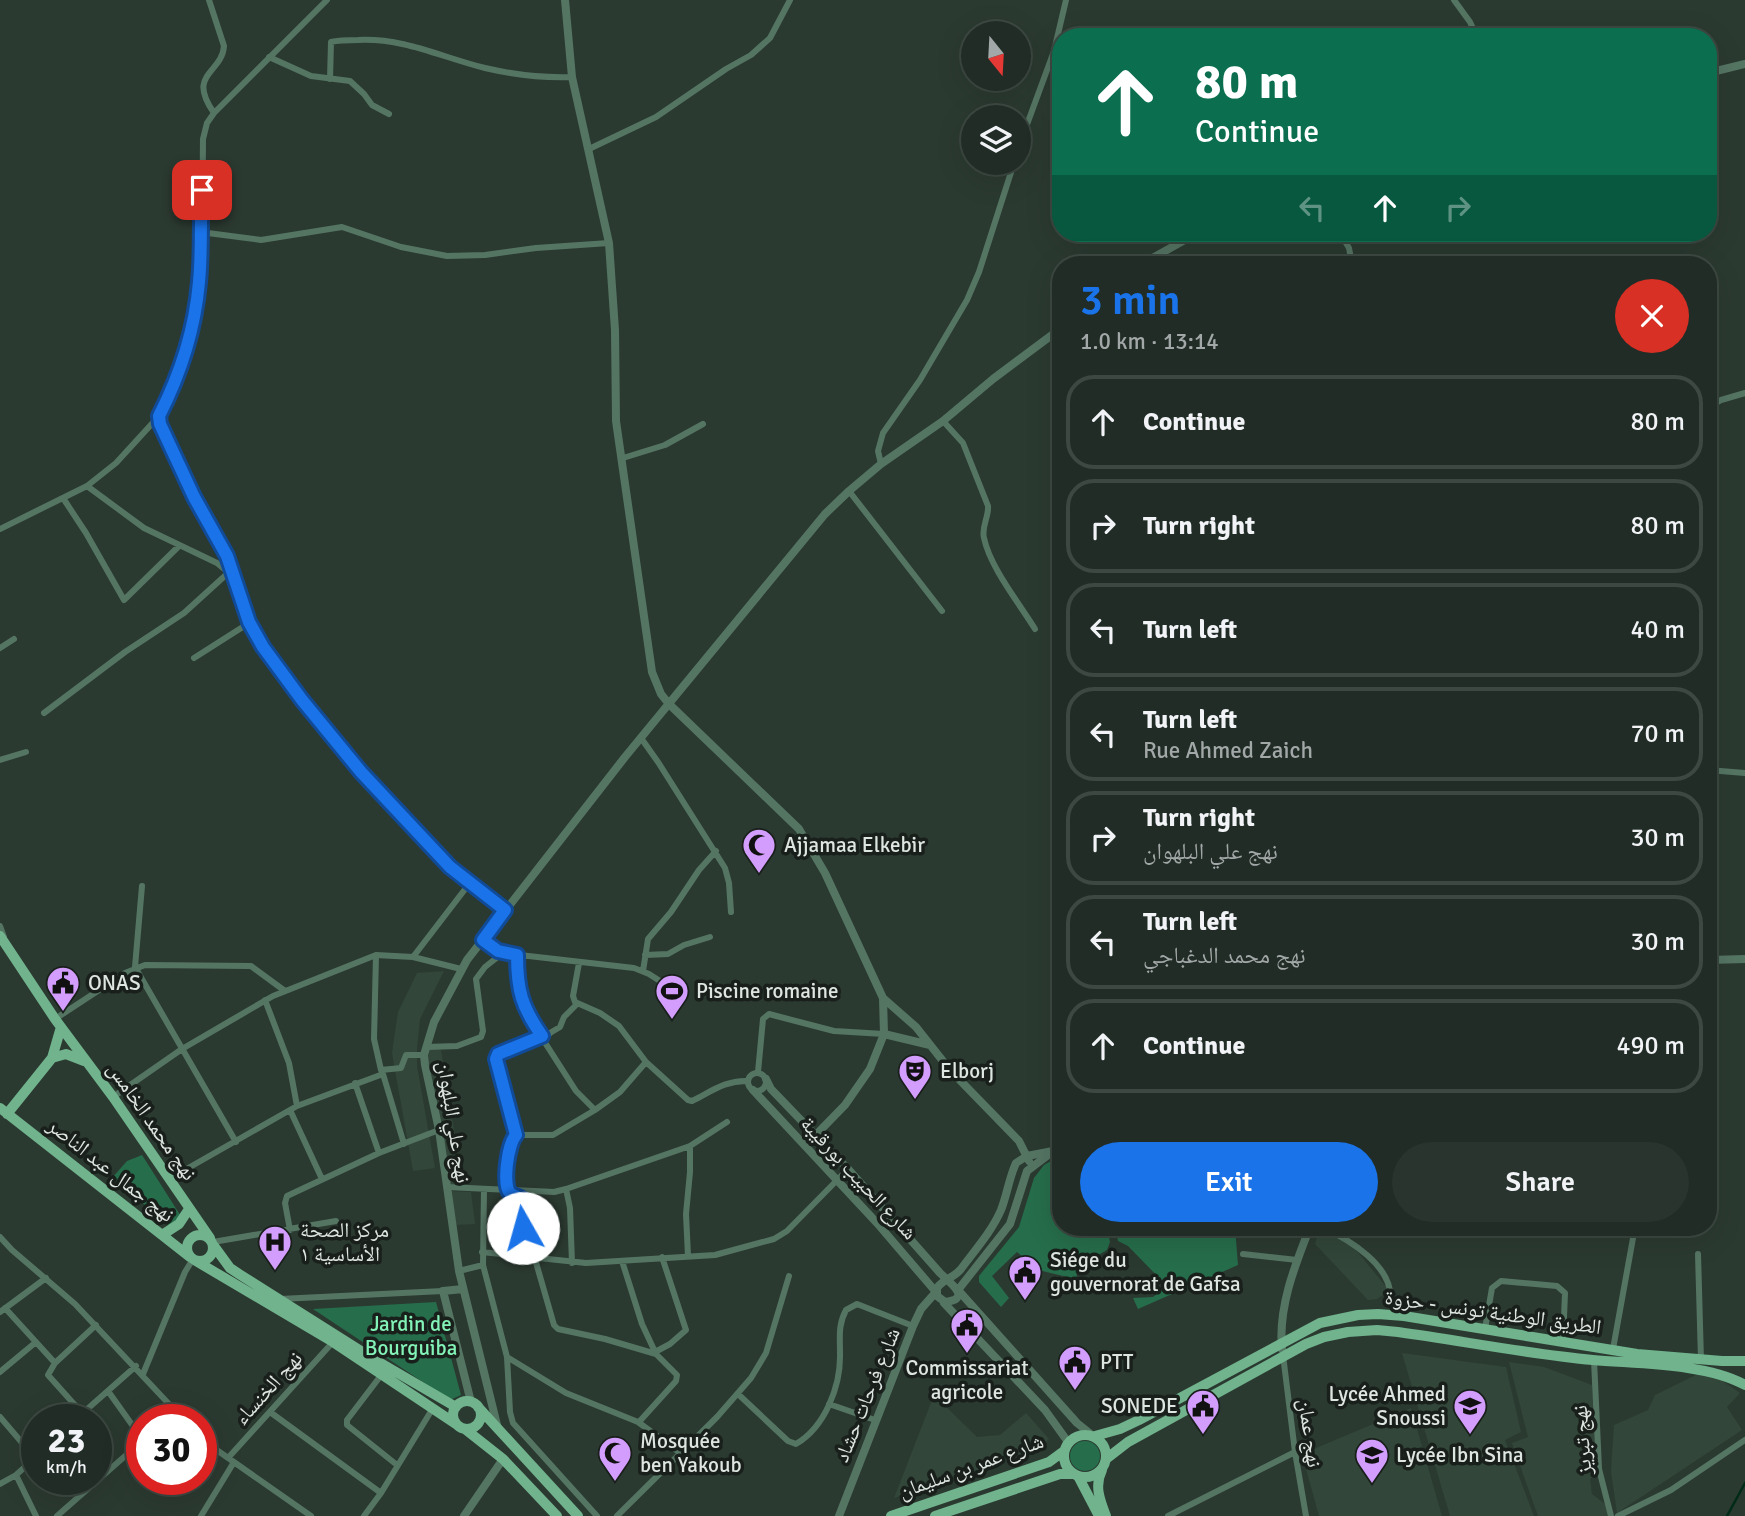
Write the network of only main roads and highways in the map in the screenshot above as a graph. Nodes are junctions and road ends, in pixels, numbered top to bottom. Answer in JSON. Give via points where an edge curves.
{"nodes":[{"id":1,"x":3,"y":939,"type":"edge"},
{"id":2,"x":58,"y":1023,"type":"junction"},
{"id":3,"x":52,"y":1058,"type":"junction"},
{"id":4,"x":89,"y":1063,"type":"junction"},
{"id":5,"x":2,"y":1113,"type":"edge"},
{"id":6,"x":189,"y":1209,"type":"junction"},
{"id":7,"x":162,"y":1235,"type":"junction"},
{"id":8,"x":212,"y":1242,"type":"junction"},
{"id":9,"x":193,"y":1259,"type":"junction"},
{"id":10,"x":1636,"y":1358,"type":"junction"},
{"id":11,"x":1745,"y":1361,"type":"edge"},
{"id":12,"x":1745,"y":1385,"type":"edge"},
{"id":13,"x":475,"y":1404,"type":"junction"},
{"id":14,"x":456,"y":1407,"type":"junction"},
{"id":15,"x":461,"y":1426,"type":"junction"},
{"id":16,"x":1093,"y":1436,"type":"junction"},
{"id":17,"x":1066,"y":1447,"type":"junction"},
{"id":18,"x":1106,"y":1461,"type":"junction"},
{"id":19,"x":1076,"y":1475,"type":"junction"},
{"id":20,"x":557,"y":1516,"type":"edge"},
{"id":21,"x":578,"y":1516,"type":"edge"},
{"id":22,"x":891,"y":1516,"type":"edge"},
{"id":23,"x":935,"y":1516,"type":"edge"},
{"id":24,"x":1099,"y":1516,"type":"edge"},
{"id":25,"x":1106,"y":1516,"type":"edge"}],
"edges":[{"from":1,"to":2,"type":"main road","name":"نهج محمد الخامس"},
{"from":2,"to":3,"type":"main road"},
{"from":2,"to":4,"type":"main road","name":"نهج محمد الخامس"},
{"from":3,"to":4,"type":"main road","via":[[72,1055]]},
{"from":3,"to":5,"type":"main road"},
{"from":4,"to":6,"type":"main road","name":"نهج محمد الخامس"},
{"from":5,"to":7,"type":"main road","name":"نهج جمال عبد الناصر"},
{"from":6,"to":7,"type":"main road","via":[[179,1224]]},
{"from":6,"to":8,"type":"main road","name":"نهج محمد الخامس"},
{"from":7,"to":9,"type":"main road","name":"نهج جمال عبد الناصر"},
{"from":8,"to":9,"type":"main road","via":[[209,1258]]},
{"from":8,"to":9,"type":"main road","via":[[197,1235],[190,1240],[187,1248]]},
{"from":8,"to":14,"type":"main road","name":"نهج محمد الخامس","via":[[230,1268]]},
{"from":9,"to":15,"type":"main road","name":"نهج جمال عبد الناصر","via":[[333,1342]]},
{"from":10,"to":11,"type":"main road","name":"الطريق الوطنية تونس - حزوة"},
{"from":10,"to":12,"type":"main road","name":"الطريق الوطنية تونس - حزوة","via":[[1717,1374]]},
{"from":10,"to":16,"type":"main road","name":"الطريق الوطنية تونس - حزوة","via":[[1613,1349],[1404,1316],[1359,1315],[1320,1323],[1139,1420]]},
{"from":10,"to":18,"type":"main road","name":"الطريق الوطنية تونس - حزوة","via":[[1594,1360],[1377,1330],[1348,1332],[1283,1355],[1128,1442]]},
{"from":13,"to":14,"type":"main road","via":[[461,1402]]},
{"from":13,"to":15,"type":"main road","via":[[481,1414],[479,1422],[473,1428]]},
{"from":13,"to":21,"type":"main road"},
{"from":14,"to":15,"type":"main road","via":[[453,1415]]},
{"from":15,"to":20,"type":"main road","via":[[503,1459]]},
{"from":16,"to":17,"type":"main road","via":[[1079,1435]]},
{"from":16,"to":18,"type":"main road","via":[[1103,1443]]},
{"from":17,"to":19,"type":"main road","via":[[1065,1464]]},
{"from":17,"to":22,"type":"main road","name":"شارع عمر بن سليمان","via":[[1049,1462]]},
{"from":18,"to":19,"type":"main road","via":[[1094,1475]]},
{"from":18,"to":25,"type":"main road","via":[[1098,1485]]},
{"from":19,"to":23,"type":"main road","name":"شارع عمر بن سليمان","via":[[1060,1474]]},
{"from":19,"to":24,"type":"main road"}]}
